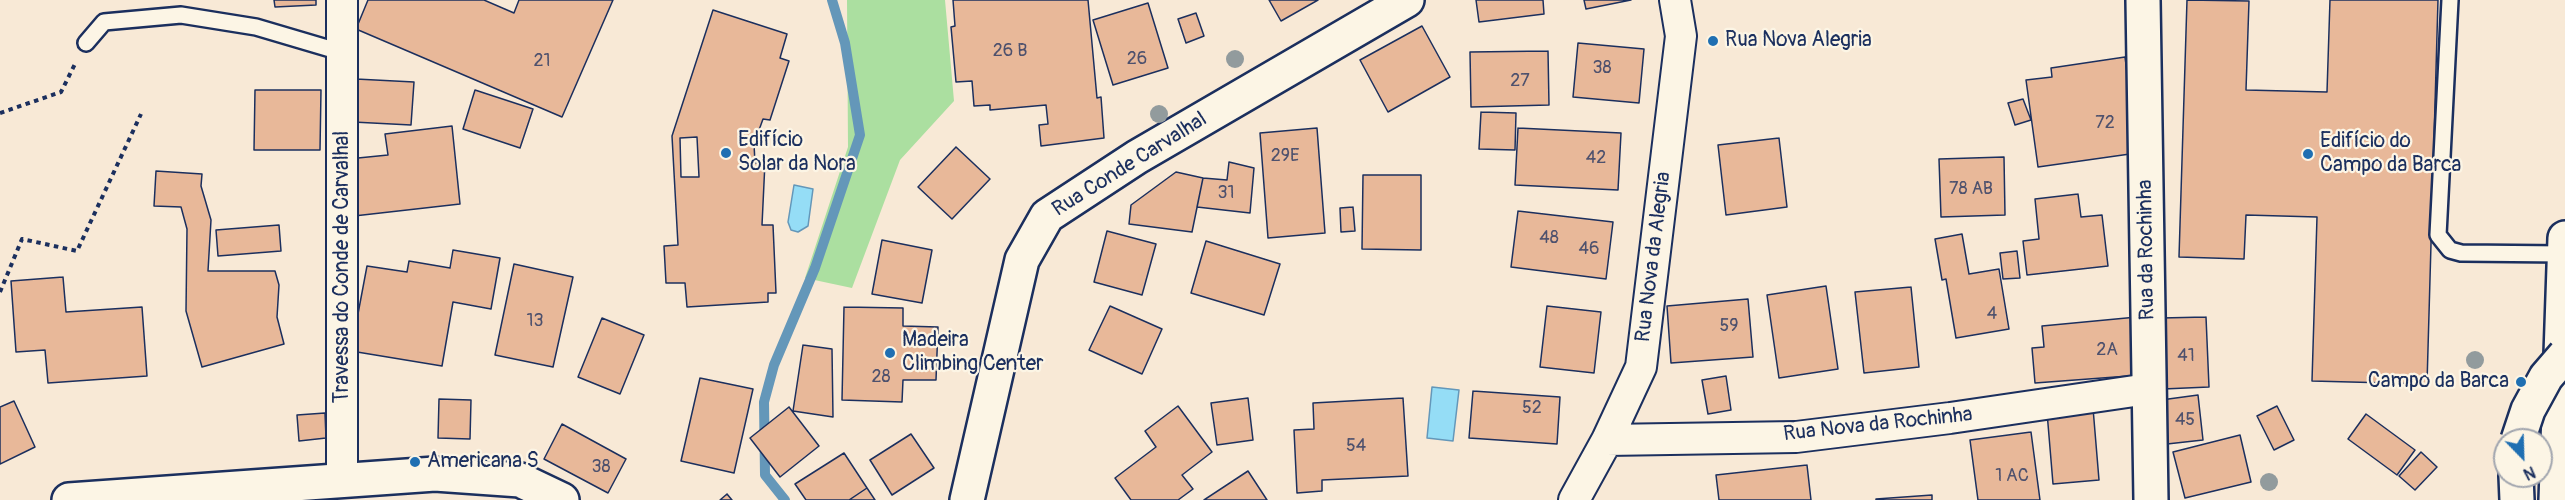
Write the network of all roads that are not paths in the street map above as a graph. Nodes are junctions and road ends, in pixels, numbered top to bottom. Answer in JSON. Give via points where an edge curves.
{"nodes":[{"id":1,"x":342,"y":0,"type":"edge"},
{"id":2,"x":1407,"y":0,"type":"edge"},
{"id":3,"x":1675,"y":0,"type":"edge"},
{"id":4,"x":2143,"y":0,"type":"edge"},
{"id":5,"x":2450,"y":0,"type":"edge"},
{"id":6,"x":86,"y":43,"type":"road end"},
{"id":7,"x":344,"y":53,"type":"junction"},
{"id":8,"x":2565,"y":246,"type":"edge"},
{"id":9,"x":2565,"y":355,"type":"edge"},
{"id":10,"x":2148,"y":389,"type":"junction"},
{"id":11,"x":2522,"y":428,"type":"edge"},
{"id":12,"x":1607,"y":440,"type":"junction"},
{"id":13,"x":342,"y":481,"type":"junction"},
{"id":14,"x":69,"y":500,"type":"edge"},
{"id":15,"x":562,"y":500,"type":"edge"},
{"id":16,"x":967,"y":500,"type":"edge"},
{"id":17,"x":1574,"y":500,"type":"edge"},
{"id":18,"x":2151,"y":500,"type":"edge"},
{"id":19,"x":2556,"y":500,"type":"edge"}],
"edges":[{"from":1,"to":7,"type":"street","name":"Travessa do Conde de Carvalhal"},
{"from":2,"to":16,"type":"street","name":"Rua Conde Carvalhal","via":[[1137,157],[1047,216],[1022,260]]},
{"from":3,"to":12,"type":"street","name":"Rua Nova da Alegria","via":[[1681,36],[1641,367]]},
{"from":4,"to":10,"type":"street","name":"Rua da Rochinha"},
{"from":5,"to":8,"type":"lane","via":[[2438,235],[2450,250],[2461,253]]},
{"from":6,"to":7,"type":"lane","via":[[104,22],[181,15],[256,27]]},
{"from":7,"to":13,"type":"street","name":"Travessa do Conde de Carvalhal"},
{"from":8,"to":19,"type":"street"},
{"from":9,"to":11,"type":"street","bridge":true,"via":[[2546,377]]},
{"from":10,"to":12,"type":"street","name":"Rua Nova da Rochinha","via":[[1796,436]]},
{"from":10,"to":18,"type":"street","name":"Rua da Rochinha"},
{"from":12,"to":17,"type":"street","name":"Rua Nova da Alegria"},
{"from":13,"to":14,"type":"street"},
{"from":13,"to":15,"type":"street","via":[[435,474],[520,480]]}]}
